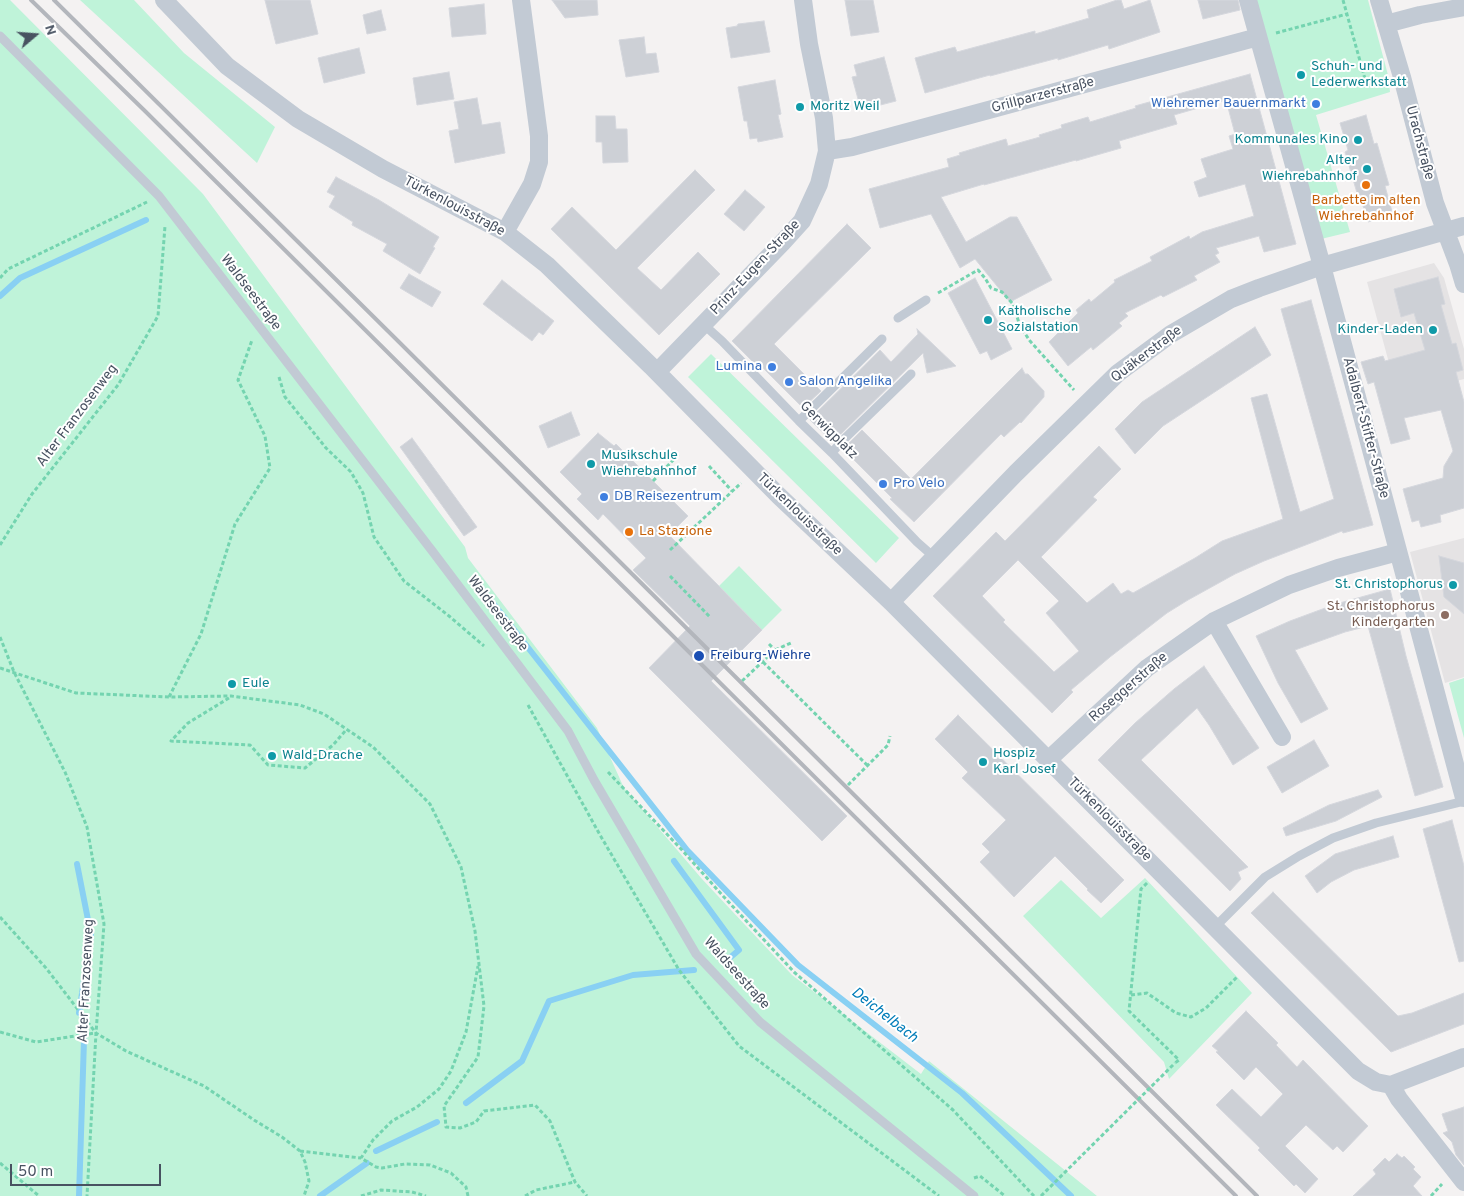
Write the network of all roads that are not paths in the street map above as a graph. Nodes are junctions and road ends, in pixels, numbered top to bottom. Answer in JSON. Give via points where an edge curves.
{"nodes":[{"id":1,"x":164,"y":0,"type":"edge"},
{"id":2,"x":521,"y":0,"type":"edge"},
{"id":3,"x":803,"y":0,"type":"edge"},
{"id":4,"x":1248,"y":0,"type":"edge"},
{"id":5,"x":1379,"y":0,"type":"edge"},
{"id":6,"x":1444,"y":5,"type":"edge"},
{"id":7,"x":1464,"y":7,"type":"edge"},
{"id":8,"x":1386,"y":24,"type":"junction"},
{"id":9,"x":0,"y":36,"type":"edge"},
{"id":10,"x":1258,"y":37,"type":"junction"},
{"id":11,"x":827,"y":151,"type":"junction"},
{"id":12,"x":1464,"y":226,"type":"edge"},
{"id":13,"x":505,"y":232,"type":"junction"},
{"id":14,"x":1446,"y":232,"type":"junction"},
{"id":15,"x":1322,"y":266,"type":"junction"},
{"id":16,"x":1464,"y":284,"type":"edge"},
{"id":17,"x":926,"y":300,"type":"road end"},
{"id":18,"x":898,"y":318,"type":"dead end"},
{"id":19,"x":703,"y":324,"type":"junction"},
{"id":20,"x":882,"y":339,"type":"dead end"},
{"id":21,"x":657,"y":372,"type":"junction"},
{"id":22,"x":911,"y":374,"type":"dead end"},
{"id":23,"x":799,"y":422,"type":"junction"},
{"id":24,"x":832,"y":453,"type":"junction"},
{"id":25,"x":1398,"y":552,"type":"junction"},
{"id":26,"x":934,"y":557,"type":"junction"},
{"id":27,"x":891,"y":602,"type":"junction"},
{"id":28,"x":1214,"y":621,"type":"junction"},
{"id":29,"x":1282,"y":737,"type":"dead end"},
{"id":30,"x":1048,"y":760,"type":"junction"},
{"id":31,"x":1464,"y":799,"type":"edge"},
{"id":32,"x":1216,"y":927,"type":"junction"},
{"id":33,"x":1464,"y":1057,"type":"edge"},
{"id":34,"x":1390,"y":1085,"type":"junction"},
{"id":35,"x":1464,"y":1182,"type":"edge"},
{"id":36,"x":974,"y":1196,"type":"edge"}],
"edges":[{"from":1,"to":13,"type":"street","name":"Türkenlouisstraße","via":[[227,66],[298,119],[383,169]]},
{"from":2,"to":13,"type":"street","via":[[539,136],[539,162],[532,184]]},
{"from":3,"to":11,"type":"street","name":"Prinz-Eugen-Straße"},
{"from":4,"to":10,"type":"street","name":"Adalbert-Stifter-Straße"},
{"from":5,"to":8,"type":"street","name":"Urachstraße"},
{"from":6,"to":7,"type":"street"},
{"from":6,"to":8,"type":"street"},
{"from":8,"to":14,"type":"street","name":"Urachstraße","via":[[1435,203]]},
{"from":9,"to":36,"type":"lane","name":"Waldseestraße","via":[[159,196],[433,552],[568,731],[696,954],[760,1022]]},
{"from":10,"to":11,"type":"street","name":"Grillparzerstraße","via":[[852,147]]},
{"from":10,"to":15,"type":"street","name":"Adalbert-Stifter-Straße"},
{"from":11,"to":19,"type":"street","name":"Prinz-Eugen-Straße","via":[[819,184],[802,220]]},
{"from":12,"to":14,"type":"street","name":"Quäkerstraße"},
{"from":13,"to":21,"type":"street","name":"Türkenlouisstraße","via":[[572,288]]},
{"from":14,"to":15,"type":"street","name":"Quäkerstraße"},
{"from":14,"to":16,"type":"street","name":"Urachstraße"},
{"from":15,"to":25,"type":"street","name":"Adalbert-Stifter-Straße"},
{"from":15,"to":26,"type":"street","name":"Quäkerstraße","via":[[1231,299],[1172,334],[1118,373]]},
{"from":17,"to":18,"type":"lane"},
{"from":19,"to":21,"type":"street","name":"Prinz-Eugen-Straße"},
{"from":19,"to":23,"type":"lane","name":"Gerwigplatz"},
{"from":20,"to":23,"type":"lane"},
{"from":21,"to":27,"type":"street","name":"Türkenlouisstraße","via":[[754,471]]},
{"from":22,"to":24,"type":"lane"},
{"from":23,"to":24,"type":"lane","name":"Gerwigplatz"},
{"from":24,"to":26,"type":"lane","name":"Gerwigplatz"},
{"from":25,"to":28,"type":"street","name":"Roseggerstraße","via":[[1338,568],[1289,586]]},
{"from":25,"to":31,"type":"street","name":"Adalbert-Stifter-Straße"},
{"from":26,"to":27,"type":"street","name":"Quäkerstraße"},
{"from":27,"to":30,"type":"street","name":"Türkenlouisstraße"},
{"from":28,"to":29,"type":"street"},
{"from":28,"to":30,"type":"street","name":"Roseggerstraße","via":[[1147,668]]},
{"from":30,"to":32,"type":"street","name":"Türkenlouisstraße"},
{"from":31,"to":32,"type":"lane","via":[[1333,838],[1265,877]]},
{"from":32,"to":34,"type":"street","name":"Türkenlouisstraße","via":[[1358,1071],[1376,1082]]},
{"from":33,"to":34,"type":"street"},
{"from":34,"to":35,"type":"street"}]}
